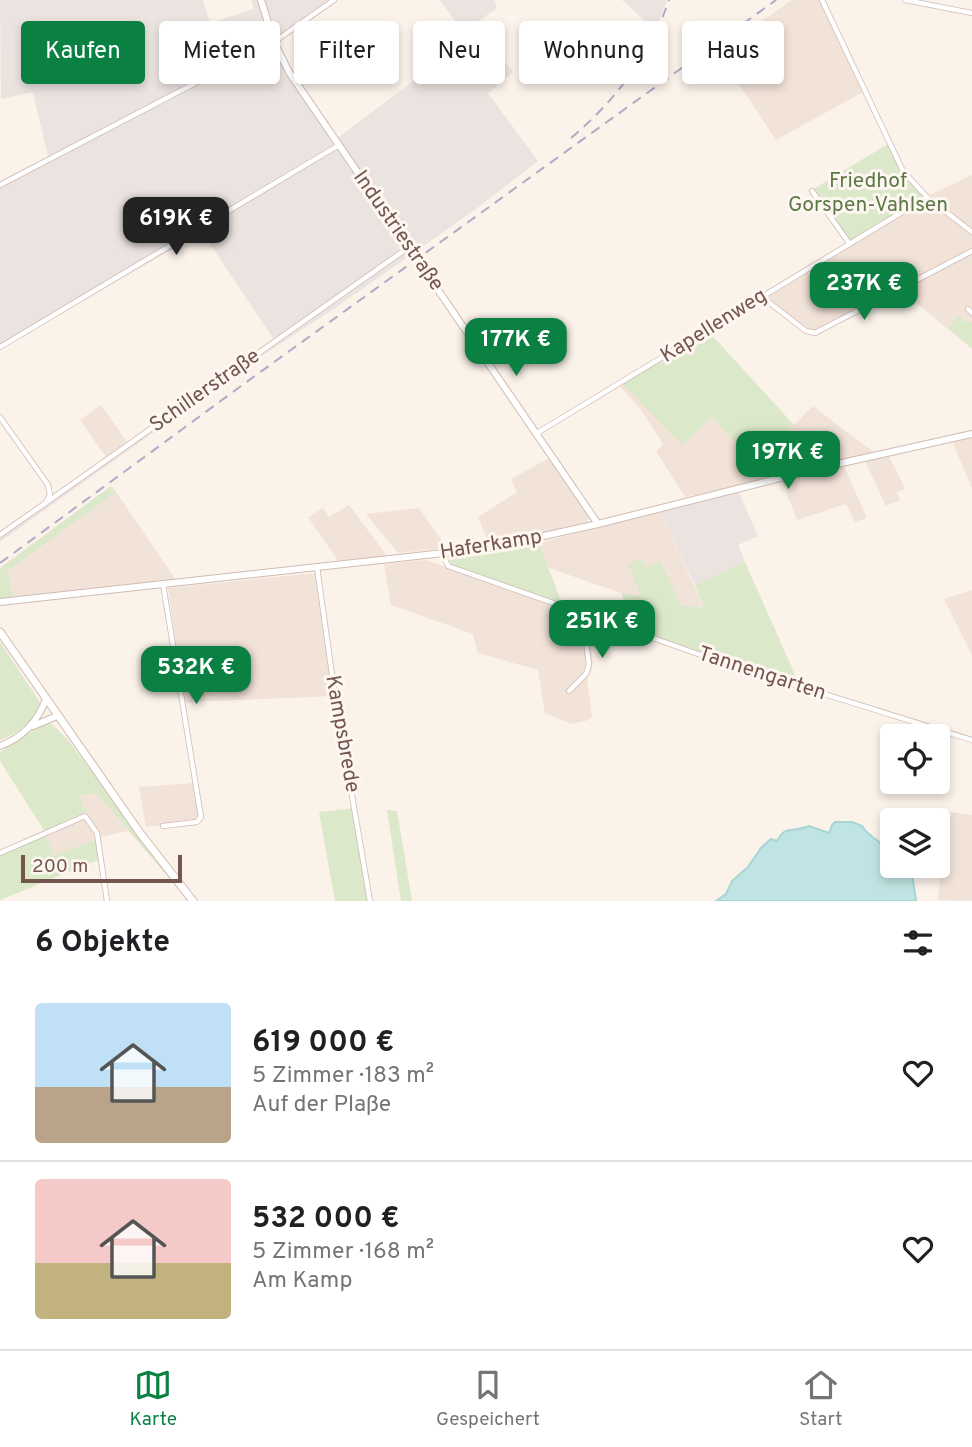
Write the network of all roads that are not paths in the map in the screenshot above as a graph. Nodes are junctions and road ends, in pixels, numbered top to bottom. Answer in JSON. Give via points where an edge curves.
{"nodes":[{"id":1,"x":261,"y":0,"type":"edge"},
{"id":2,"x":334,"y":0,"type":"edge"},
{"id":3,"x":822,"y":0,"type":"edge"},
{"id":4,"x":905,"y":0,"type":"edge"},
{"id":5,"x":972,"y":13,"type":"edge"},
{"id":6,"x":267,"y":21,"type":"edge"},
{"id":7,"x":280,"y":39,"type":"edge"},
{"id":8,"x":280,"y":55,"type":"edge"},
{"id":9,"x":195,"y":84,"type":"edge"},
{"id":10,"x":339,"y":145,"type":"junction"},
{"id":11,"x":0,"y":185,"type":"edge"},
{"id":12,"x":812,"y":191,"type":"dead end"},
{"id":13,"x":927,"y":197,"type":"junction"},
{"id":14,"x":972,"y":232,"type":"edge"},
{"id":15,"x":849,"y":243,"type":"junction"},
{"id":16,"x":410,"y":246,"type":"junction"},
{"id":17,"x":972,"y":251,"type":"edge"},
{"id":18,"x":762,"y":297,"type":"junction"},
{"id":19,"x":0,"y":347,"type":"edge"},
{"id":20,"x":0,"y":417,"type":"edge"},
{"id":21,"x":537,"y":433,"type":"junction"},
{"id":22,"x":972,"y":434,"type":"edge"},
{"id":23,"x":46,"y":504,"type":"junction"},
{"id":24,"x":598,"y":524,"type":"junction"},
{"id":25,"x":0,"y":535,"type":"edge"},
{"id":26,"x":442,"y":553,"type":"junction"},
{"id":27,"x":317,"y":567,"type":"junction"},
{"id":28,"x":163,"y":584,"type":"junction"},
{"id":29,"x":0,"y":602,"type":"edge"},
{"id":30,"x":582,"y":613,"type":"junction"},
{"id":31,"x":0,"y":632,"type":"edge"},
{"id":32,"x":569,"y":691,"type":"dead end"},
{"id":33,"x":46,"y":699,"type":"junction"},
{"id":34,"x":55,"y":714,"type":"junction"},
{"id":35,"x":37,"y":719,"type":"junction"},
{"id":36,"x":31,"y":727,"type":"junction"},
{"id":37,"x":972,"y":740,"type":"edge"},
{"id":38,"x":0,"y":746,"type":"edge"},
{"id":39,"x":163,"y":826,"type":"dead end"},
{"id":40,"x":0,"y":853,"type":"edge"},
{"id":41,"x":107,"y":901,"type":"edge"},
{"id":42,"x":193,"y":901,"type":"edge"},
{"id":43,"x":370,"y":901,"type":"edge"}],
"edges":[{"from":1,"to":6,"type":"street","name":"Industriestraße"},
{"from":2,"to":7,"type":"street"},
{"from":3,"to":13,"type":"street","via":[[903,171]]},
{"from":4,"to":5,"type":"street"},
{"from":8,"to":10,"type":"street","name":"Industriestraße"},
{"from":9,"to":11,"type":"street"},
{"from":10,"to":16,"type":"street","name":"Industriestraße"},
{"from":10,"to":19,"type":"street"},
{"from":12,"to":15,"type":"street"},
{"from":13,"to":14,"type":"street"},
{"from":13,"to":15,"type":"street","name":"Kapellenweg"},
{"from":15,"to":18,"type":"street","name":"Kapellenweg"},
{"from":16,"to":21,"type":"street","name":"Industriestraße"},
{"from":16,"to":23,"type":"street","name":"Schillerstraße"},
{"from":17,"to":18,"type":"street","via":[[815,333]]},
{"from":18,"to":21,"type":"street","name":"Kapellenweg"},
{"from":20,"to":23,"type":"street","via":[[48,485]]},
{"from":21,"to":24,"type":"street","name":"Industriestraße"},
{"from":22,"to":24,"type":"street","name":"Haferkamp"},
{"from":23,"to":25,"type":"street","name":"Schillerstraße"},
{"from":24,"to":26,"type":"street","name":"Haferkamp"},
{"from":26,"to":27,"type":"street","name":"Haferkamp"},
{"from":26,"to":30,"type":"street","name":"Tannengarten","via":[[448,566]]},
{"from":27,"to":28,"type":"street","name":"Haferkamp"},
{"from":27,"to":43,"type":"street","name":"Kampsbrede"},
{"from":28,"to":29,"type":"street","name":"Haferkamp"},
{"from":28,"to":39,"type":"street","via":[[201,817],[197,822]]},
{"from":30,"to":32,"type":"street","via":[[589,664],[586,674]]},
{"from":30,"to":37,"type":"street","name":"Tannengarten","via":[[715,660]]},
{"from":31,"to":33,"type":"main road"},
{"from":33,"to":34,"type":"main road"},
{"from":33,"to":35,"type":"street"},
{"from":34,"to":35,"type":"street"},
{"from":34,"to":36,"type":"street"},
{"from":34,"to":42,"type":"main road"},
{"from":35,"to":36,"type":"street"},
{"from":36,"to":38,"type":"street"},
{"from":40,"to":41,"type":"street","via":[[85,816],[97,833]]}]}
